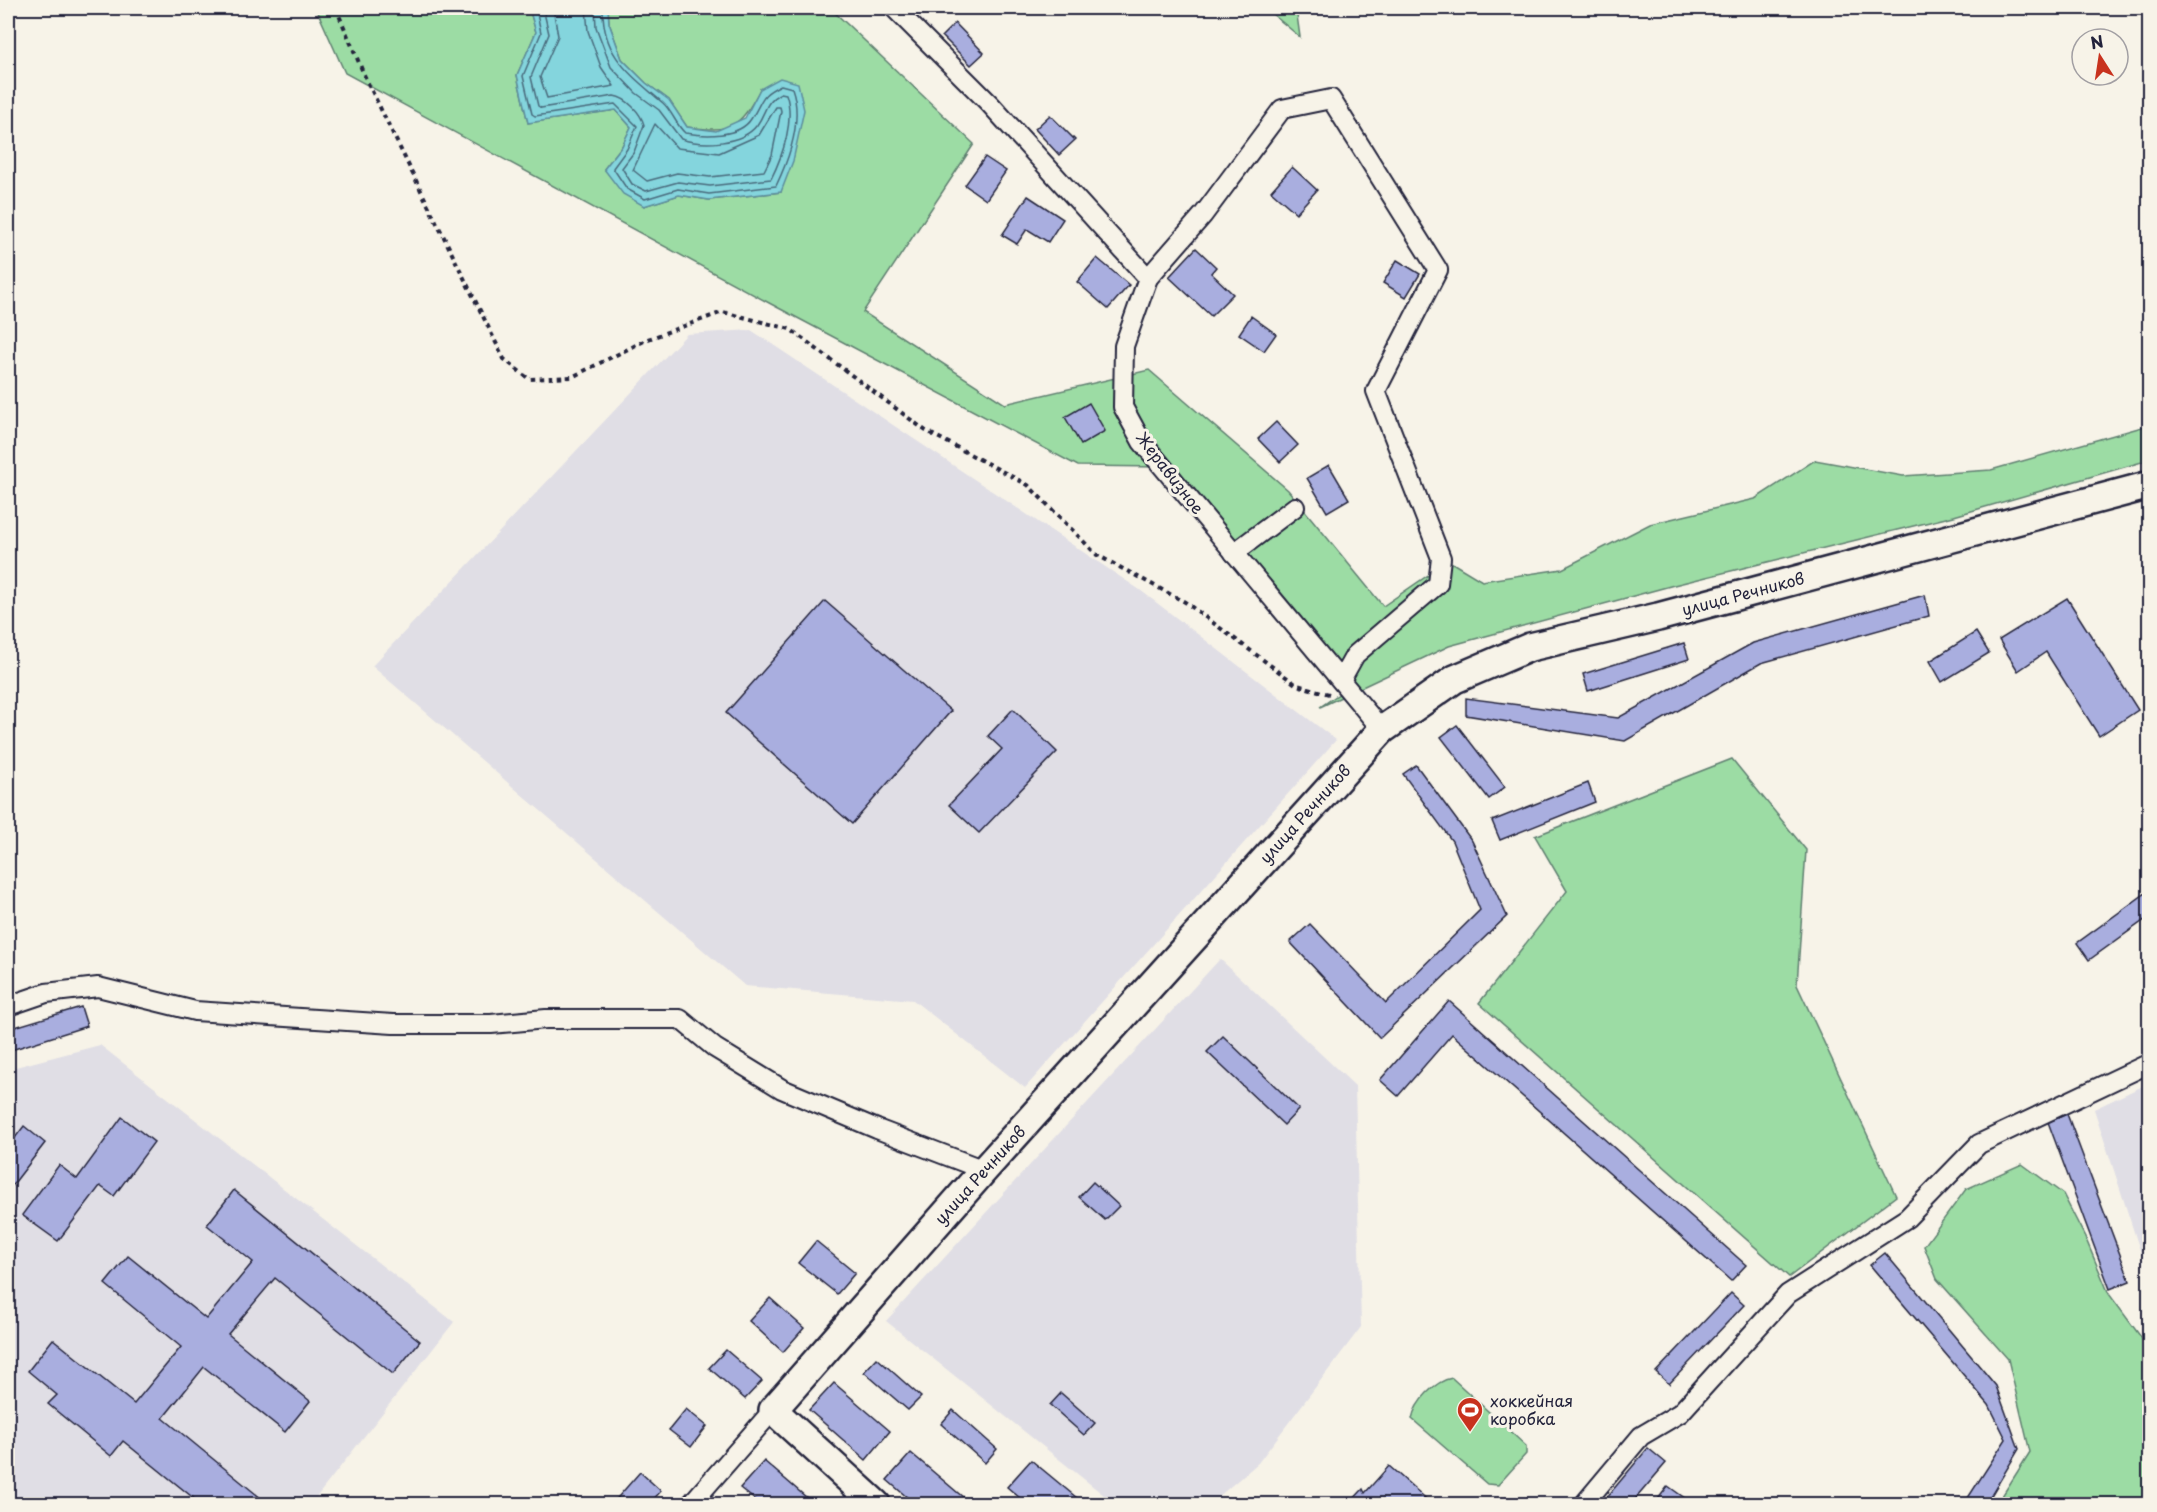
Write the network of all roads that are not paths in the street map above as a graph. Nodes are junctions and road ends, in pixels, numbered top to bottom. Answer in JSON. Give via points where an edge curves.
{"nodes":[{"id":1,"x":894,"y":8,"type":"edge"},
{"id":2,"x":1148,"y":278,"type":"junction"},
{"id":3,"x":2150,"y":485,"type":"edge"},
{"id":4,"x":1295,"y":507,"type":"dead end"},
{"id":5,"x":1234,"y":553,"type":"junction"},
{"id":6,"x":1341,"y":680,"type":"junction"},
{"id":7,"x":1382,"y":730,"type":"junction"},
{"id":8,"x":8,"y":1006,"type":"edge"},
{"id":9,"x":2150,"y":1063,"type":"edge"},
{"id":10,"x":984,"y":1170,"type":"junction"},
{"id":11,"x":773,"y":1410,"type":"junction"},
{"id":12,"x":861,"y":1500,"type":"edge"},
{"id":13,"x":691,"y":1504,"type":"edge"},
{"id":14,"x":1584,"y":1504,"type":"edge"}],
"edges":[{"from":1,"to":2,"type":"street","via":[[990,104]]},
{"from":2,"to":5,"type":"street","name":"Жеравизное","via":[[1124,346],[1123,407],[1142,442]]},
{"from":2,"to":6,"type":"street","via":[[1203,215],[1282,109],[1331,99],[1438,270],[1376,391],[1441,558],[1438,584],[1355,655]]},
{"from":3,"to":7,"type":"street","name":"улица Речников","via":[[1658,617],[1530,647],[1455,679]]},
{"from":4,"to":5,"type":"street"},
{"from":5,"to":6,"type":"street","name":"Жеравизное"},
{"from":6,"to":7,"type":"street","name":"Жеравизное"},
{"from":7,"to":10,"type":"street","name":"улица Речников"},
{"from":8,"to":10,"type":"street","via":[[46,993],[98,987],[195,1011],[393,1024],[680,1019],[715,1048],[782,1089]]},
{"from":9,"to":14,"type":"street","via":[[1978,1144],[1907,1218],[1788,1294],[1680,1413],[1641,1436]]},
{"from":10,"to":11,"type":"street","name":"улица Речников"},
{"from":11,"to":12,"type":"street"},
{"from":11,"to":13,"type":"street","name":"улица Речников"}]}
